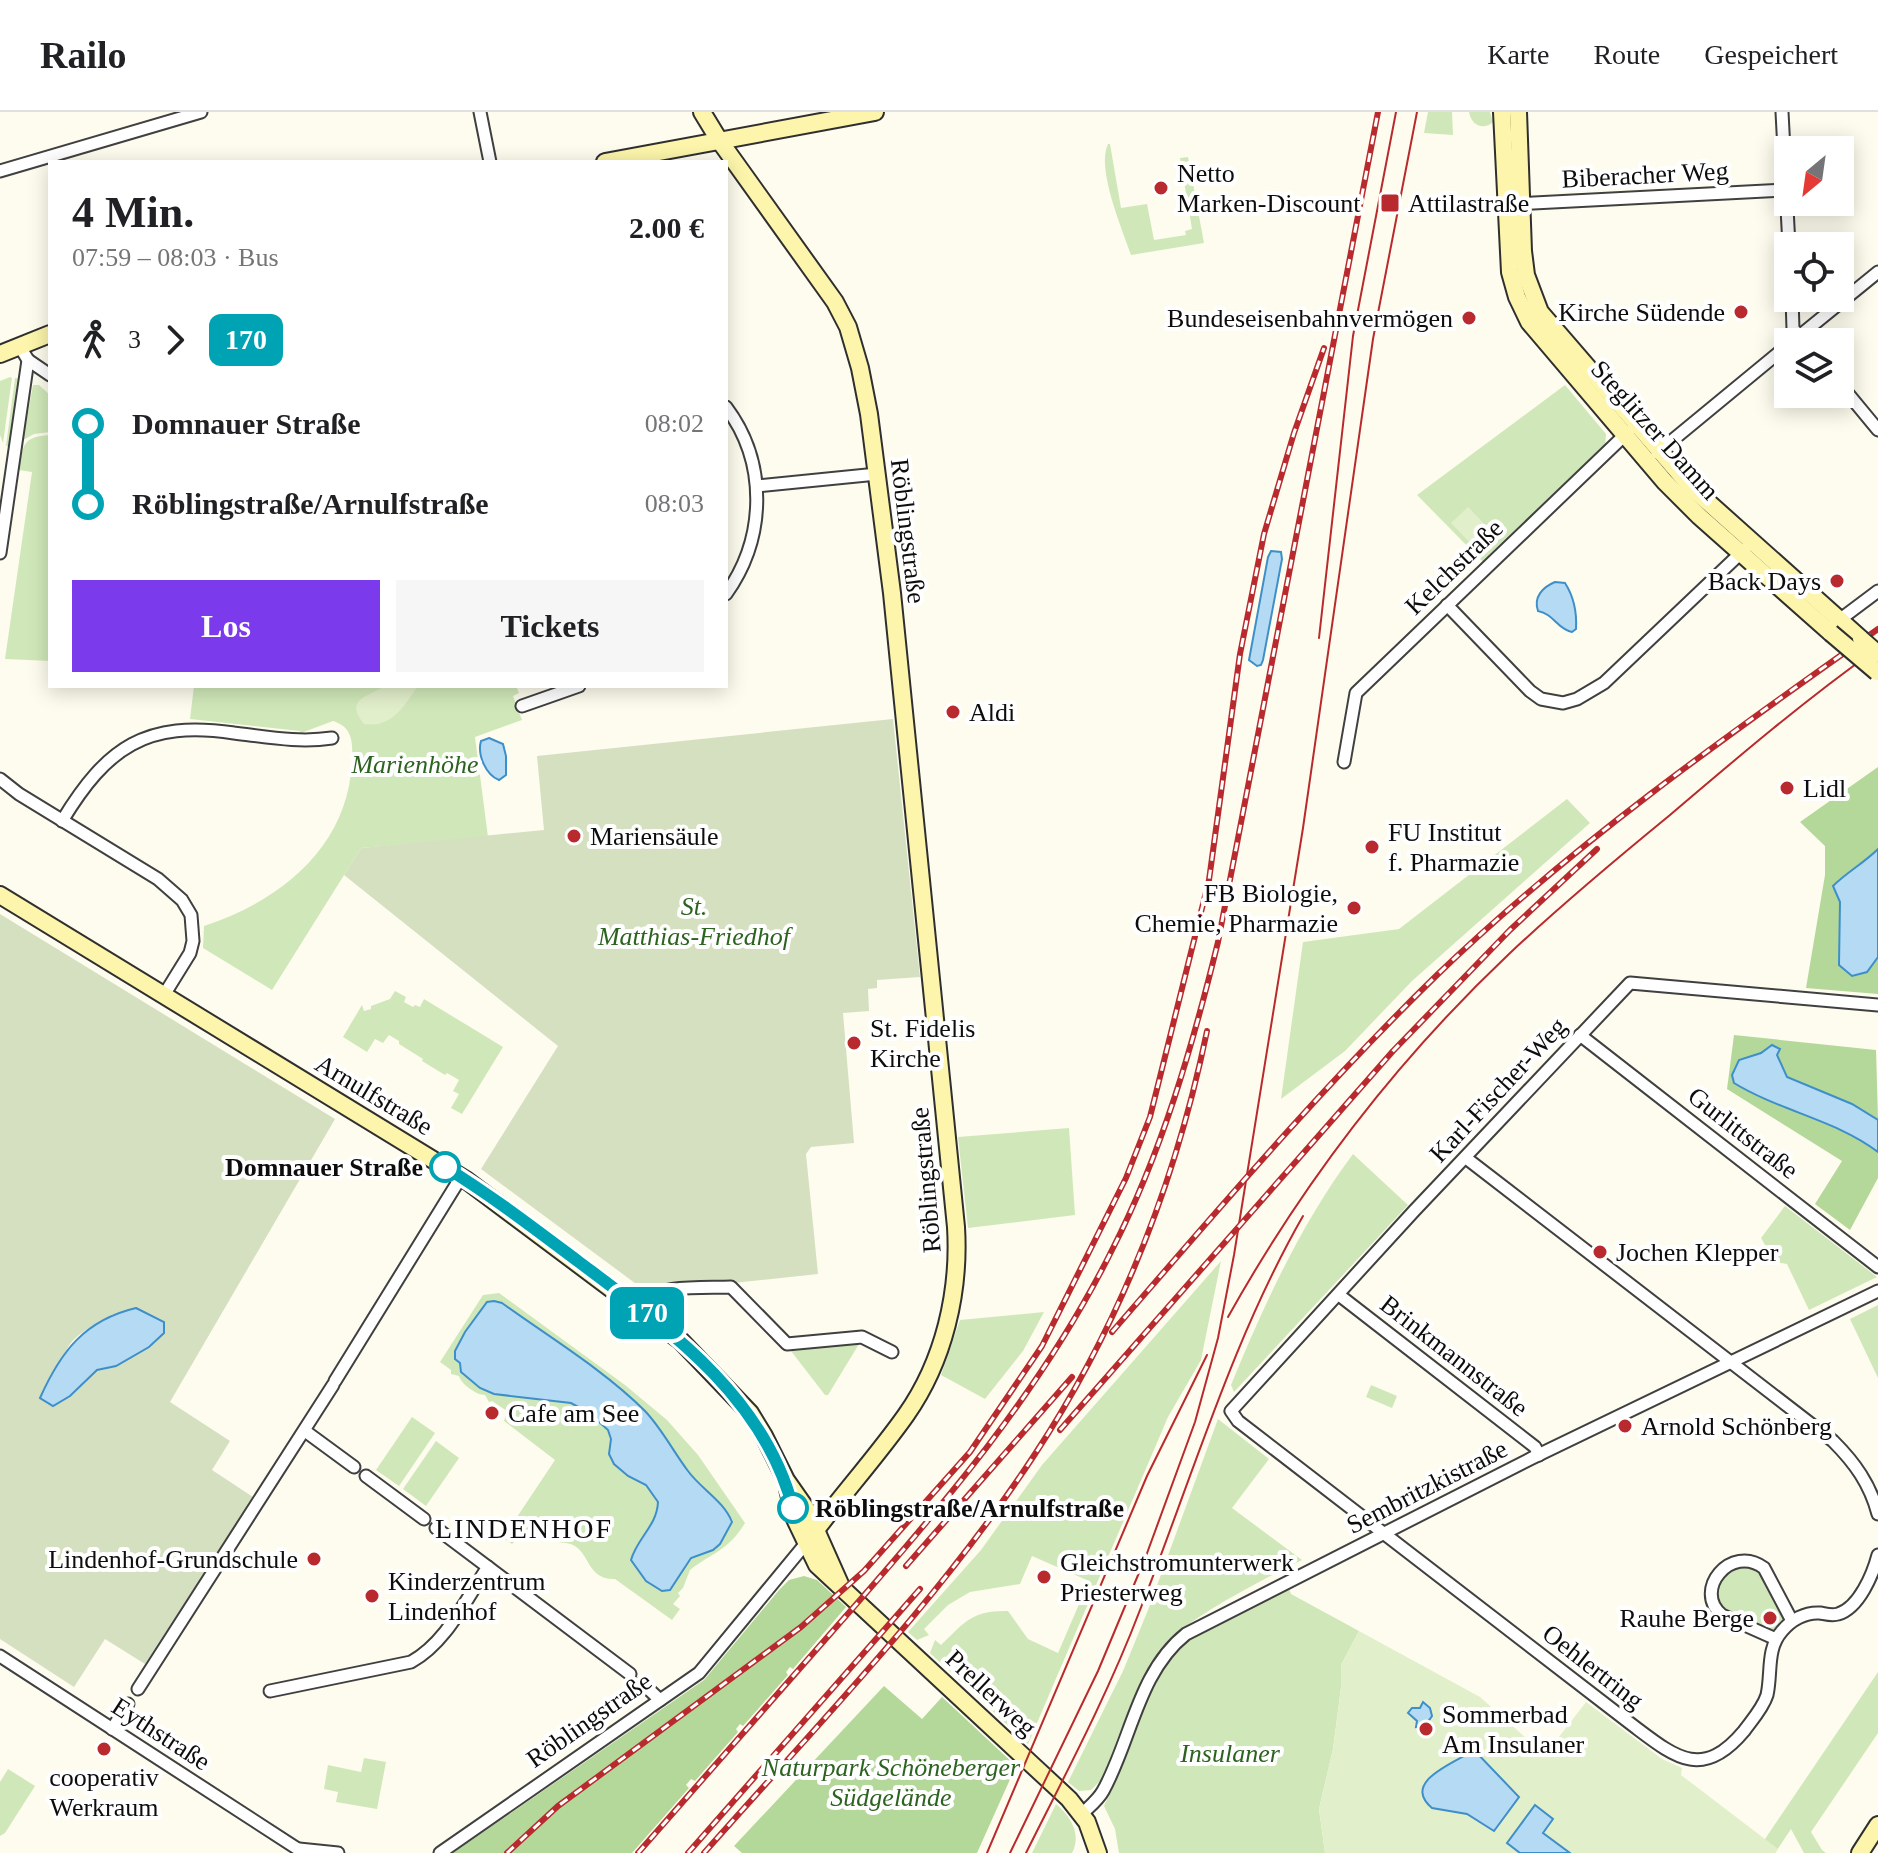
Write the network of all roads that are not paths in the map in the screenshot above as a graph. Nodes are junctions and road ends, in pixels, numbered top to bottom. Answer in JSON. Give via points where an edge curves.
{"nodes":[{"id":1,"x":201,"y":112,"type":"edge"},
{"id":2,"x":480,"y":112,"type":"edge"},
{"id":3,"x":702,"y":112,"type":"edge"},
{"id":4,"x":875,"y":112,"type":"edge"},
{"id":5,"x":1502,"y":112,"type":"edge"},
{"id":6,"x":1518,"y":112,"type":"edge"},
{"id":7,"x":1782,"y":112,"type":"edge"},
{"id":8,"x":1783,"y":136,"type":"edge"},
{"id":9,"x":719,"y":140,"type":"junction"},
{"id":10,"x":490,"y":160,"type":"edge"},
{"id":11,"x":615,"y":160,"type":"edge"},
{"id":12,"x":0,"y":171,"type":"edge"},
{"id":13,"x":1774,"y":191,"type":"edge"},
{"id":14,"x":1514,"y":204,"type":"junction"},
{"id":15,"x":1878,"y":272,"type":"edge"},
{"id":16,"x":1811,"y":328,"type":"edge"},
{"id":17,"x":48,"y":335,"type":"edge"},
{"id":18,"x":24,"y":353,"type":"junction"},
{"id":19,"x":0,"y":354,"type":"edge"},
{"id":20,"x":1774,"y":359,"type":"edge"},
{"id":21,"x":48,"y":373,"type":"edge"},
{"id":22,"x":1854,"y":401,"type":"edge"},
{"id":23,"x":728,"y":411,"type":"edge"},
{"id":24,"x":1630,"y":430,"type":"junction"},
{"id":25,"x":1878,"y":430,"type":"edge"},
{"id":26,"x":1653,"y":457,"type":"junction"},
{"id":27,"x":877,"y":474,"type":"junction"},
{"id":28,"x":757,"y":486,"type":"junction"},
{"id":29,"x":1746,"y":548,"type":"junction"},
{"id":30,"x":0,"y":553,"type":"edge"},
{"id":31,"x":728,"y":591,"type":"edge"},
{"id":32,"x":1878,"y":591,"type":"edge"},
{"id":33,"x":1447,"y":605,"type":"junction"},
{"id":34,"x":1836,"y":627,"type":"junction"},
{"id":35,"x":1878,"y":654,"type":"edge"},
{"id":36,"x":1878,"y":672,"type":"edge"},
{"id":37,"x":573,"y":688,"type":"edge"},
{"id":38,"x":522,"y":706,"type":"dead end"},
{"id":39,"x":332,"y":738,"type":"dead end"},
{"id":40,"x":1344,"y":762,"type":"dead end"},
{"id":41,"x":0,"y":779,"type":"edge"},
{"id":42,"x":62,"y":821,"type":"junction"},
{"id":43,"x":0,"y":895,"type":"edge"},
{"id":44,"x":164,"y":995,"type":"junction"},
{"id":45,"x":1878,"y":1005,"type":"edge"},
{"id":46,"x":1580,"y":1035,"type":"junction"},
{"id":47,"x":1466,"y":1158,"type":"junction"},
{"id":48,"x":461,"y":1177,"type":"junction"},
{"id":49,"x":1878,"y":1267,"type":"edge"},
{"id":50,"x":1878,"y":1291,"type":"edge"},
{"id":51,"x":1339,"y":1295,"type":"junction"},
{"id":52,"x":635,"y":1304,"type":"junction"},
{"id":53,"x":892,"y":1352,"type":"dead end"},
{"id":54,"x":1731,"y":1362,"type":"junction"},
{"id":55,"x":1231,"y":1411,"type":"joint"},
{"id":56,"x":305,"y":1431,"type":"junction"},
{"id":57,"x":1539,"y":1455,"type":"junction"},
{"id":58,"x":354,"y":1467,"type":"dead end"},
{"id":59,"x":366,"y":1476,"type":"dead end"},
{"id":60,"x":1878,"y":1514,"type":"edge"},
{"id":61,"x":424,"y":1519,"type":"dead end"},
{"id":62,"x":436,"y":1528,"type":"dead end"},
{"id":63,"x":1383,"y":1534,"type":"junction"},
{"id":64,"x":811,"y":1536,"type":"junction"},
{"id":65,"x":1878,"y":1555,"type":"edge"},
{"id":66,"x":488,"y":1567,"type":"junction"},
{"id":67,"x":1792,"y":1621,"type":"junction"},
{"id":68,"x":1776,"y":1639,"type":"junction"},
{"id":69,"x":0,"y":1656,"type":"edge"},
{"id":70,"x":630,"y":1674,"type":"dead end"},
{"id":71,"x":642,"y":1683,"type":"dead end"},
{"id":72,"x":138,"y":1689,"type":"dead end"},
{"id":73,"x":270,"y":1691,"type":"dead end"},
{"id":74,"x":660,"y":1700,"type":"junction"},
{"id":75,"x":128,"y":1704,"type":"dead end"},
{"id":76,"x":112,"y":1729,"type":"junction"},
{"id":77,"x":1082,"y":1814,"type":"junction"},
{"id":78,"x":1878,"y":1825,"type":"edge"},
{"id":79,"x":301,"y":1851,"type":"edge"},
{"id":80,"x":1096,"y":1851,"type":"edge"},
{"id":81,"x":338,"y":1853,"type":"edge"},
{"id":82,"x":440,"y":1853,"type":"edge"},
{"id":83,"x":1860,"y":1853,"type":"edge"}],
"edges":[{"from":1,"to":12,"type":"street"},
{"from":2,"to":10,"type":"street"},
{"from":3,"to":9,"type":"main road","name":"Röblingstraße"},
{"from":4,"to":9,"type":"main road"},
{"from":5,"to":14,"type":"main road","name":"Steglitzer Damm"},
{"from":6,"to":14,"type":"main road","name":"Steglitzer Damm"},
{"from":7,"to":8,"type":"street"},
{"from":9,"to":11,"type":"main road"},
{"from":9,"to":27,"type":"main road","name":"Röblingstraße","via":[[842,314],[860,368]]},
{"from":13,"to":14,"type":"street","name":"Biberacher Weg"},
{"from":14,"to":24,"type":"main road","name":"Steglitzer Damm","via":[[1510,272],[1525,315],[1541,339]]},
{"from":15,"to":16,"type":"street"},
{"from":17,"to":18,"type":"main road"},
{"from":18,"to":19,"type":"main road"},
{"from":18,"to":21,"type":"street"},
{"from":18,"to":30,"type":"street"},
{"from":20,"to":26,"type":"street"},
{"from":22,"to":25,"type":"street"},
{"from":23,"to":28,"type":"street","via":[[749,450]]},
{"from":24,"to":26,"type":"main road","name":"Steglitzer Damm"},
{"from":24,"to":33,"type":"street","name":"Kelchstraße"},
{"from":26,"to":29,"type":"main road","name":"Steglitzer Damm","via":[[1697,493]]},
{"from":27,"to":28,"type":"street"},
{"from":27,"to":64,"type":"main road","name":"Röblingstraße","via":[[957,1269],[948,1321],[919,1393]]},
{"from":28,"to":31,"type":"street","via":[[749,549]]},
{"from":29,"to":33,"type":"street","via":[[1617,672],[1563,703],[1530,691]]},
{"from":29,"to":34,"type":"main road","name":"Steglitzer Damm"},
{"from":32,"to":34,"type":"street"},
{"from":33,"to":40,"type":"street","name":"Kelchstraße","via":[[1356,693]]},
{"from":34,"to":35,"type":"main road","name":"Steglitzer Damm","bridge":true},
{"from":34,"to":36,"type":"main road","name":"Steglitzer Damm","bridge":true},
{"from":37,"to":38,"type":"street"},
{"from":39,"to":42,"type":"street","via":[[299,742],[193,729],[155,733],[105,764]]},
{"from":41,"to":42,"type":"street"},
{"from":42,"to":44,"type":"street","via":[[158,879],[187,907],[193,926],[190,953]]},
{"from":43,"to":44,"type":"main road","name":"Arnulfstraße"},
{"from":44,"to":48,"type":"main road","name":"Arnulfstraße"},
{"from":45,"to":46,"type":"street","name":"Karl-Fischer-Weg","via":[[1635,982]]},
{"from":46,"to":47,"type":"street","name":"Karl-Fischer-Weg"},
{"from":46,"to":49,"type":"street","name":"Gurlittstraße"},
{"from":47,"to":51,"type":"street","name":"Karl-Fischer-Weg"},
{"from":47,"to":54,"type":"street"},
{"from":48,"to":52,"type":"main road","name":"Arnulfstraße"},
{"from":48,"to":56,"type":"street"},
{"from":50,"to":54,"type":"street","name":"Sembritzkistraße"},
{"from":51,"to":55,"type":"street","name":"Karl-Fischer-Weg"},
{"from":51,"to":57,"type":"street","name":"Brinkmannstraße"},
{"from":52,"to":53,"type":"street","via":[[649,1293],[731,1287],[787,1344],[862,1337]]},
{"from":52,"to":64,"type":"main road","name":"Arnulfstraße","via":[[735,1396],[764,1436],[786,1480],[795,1519]]},
{"from":54,"to":57,"type":"street","name":"Sembritzkistraße"},
{"from":54,"to":60,"type":"street","via":[[1853,1461]]},
{"from":55,"to":63,"type":"street","name":"Oehlertring"},
{"from":56,"to":58,"type":"street"},
{"from":56,"to":72,"type":"street"},
{"from":57,"to":63,"type":"street","name":"Sembritzkistraße"},
{"from":59,"to":61,"type":"street"},
{"from":62,"to":66,"type":"street"},
{"from":63,"to":68,"type":"street","name":"Oehlertring","via":[[1661,1747],[1685,1759],[1720,1753],[1748,1725],[1766,1697]]},
{"from":63,"to":77,"type":"street","name":"Sembritzkistraße","via":[[1179,1640],[1147,1688],[1100,1795]]},
{"from":64,"to":74,"type":"street","name":"Röblingstraße","via":[[704,1667]]},
{"from":64,"to":77,"type":"main road","name":"Prellerweg","via":[[840,1584]]},
{"from":65,"to":67,"type":"street","via":[[1866,1584],[1845,1610],[1809,1613]]},
{"from":66,"to":70,"type":"street"},
{"from":66,"to":73,"type":"street","via":[[437,1644],[411,1662]]},
{"from":67,"to":68,"type":"street"},
{"from":67,"to":68,"type":"street","via":[[1764,1568],[1747,1560],[1721,1570],[1711,1592],[1715,1610]]},
{"from":69,"to":76,"type":"street","name":"Eythstraße"},
{"from":71,"to":74,"type":"street"},
{"from":74,"to":82,"type":"street","name":"Röblingstraße"},
{"from":75,"to":76,"type":"street"},
{"from":76,"to":79,"type":"street","name":"Eythstraße"},
{"from":77,"to":80,"type":"main road","name":"Prellerweg"},
{"from":78,"to":83,"type":"main road"},
{"from":79,"to":81,"type":"street","name":"Eythstraße"}]}
